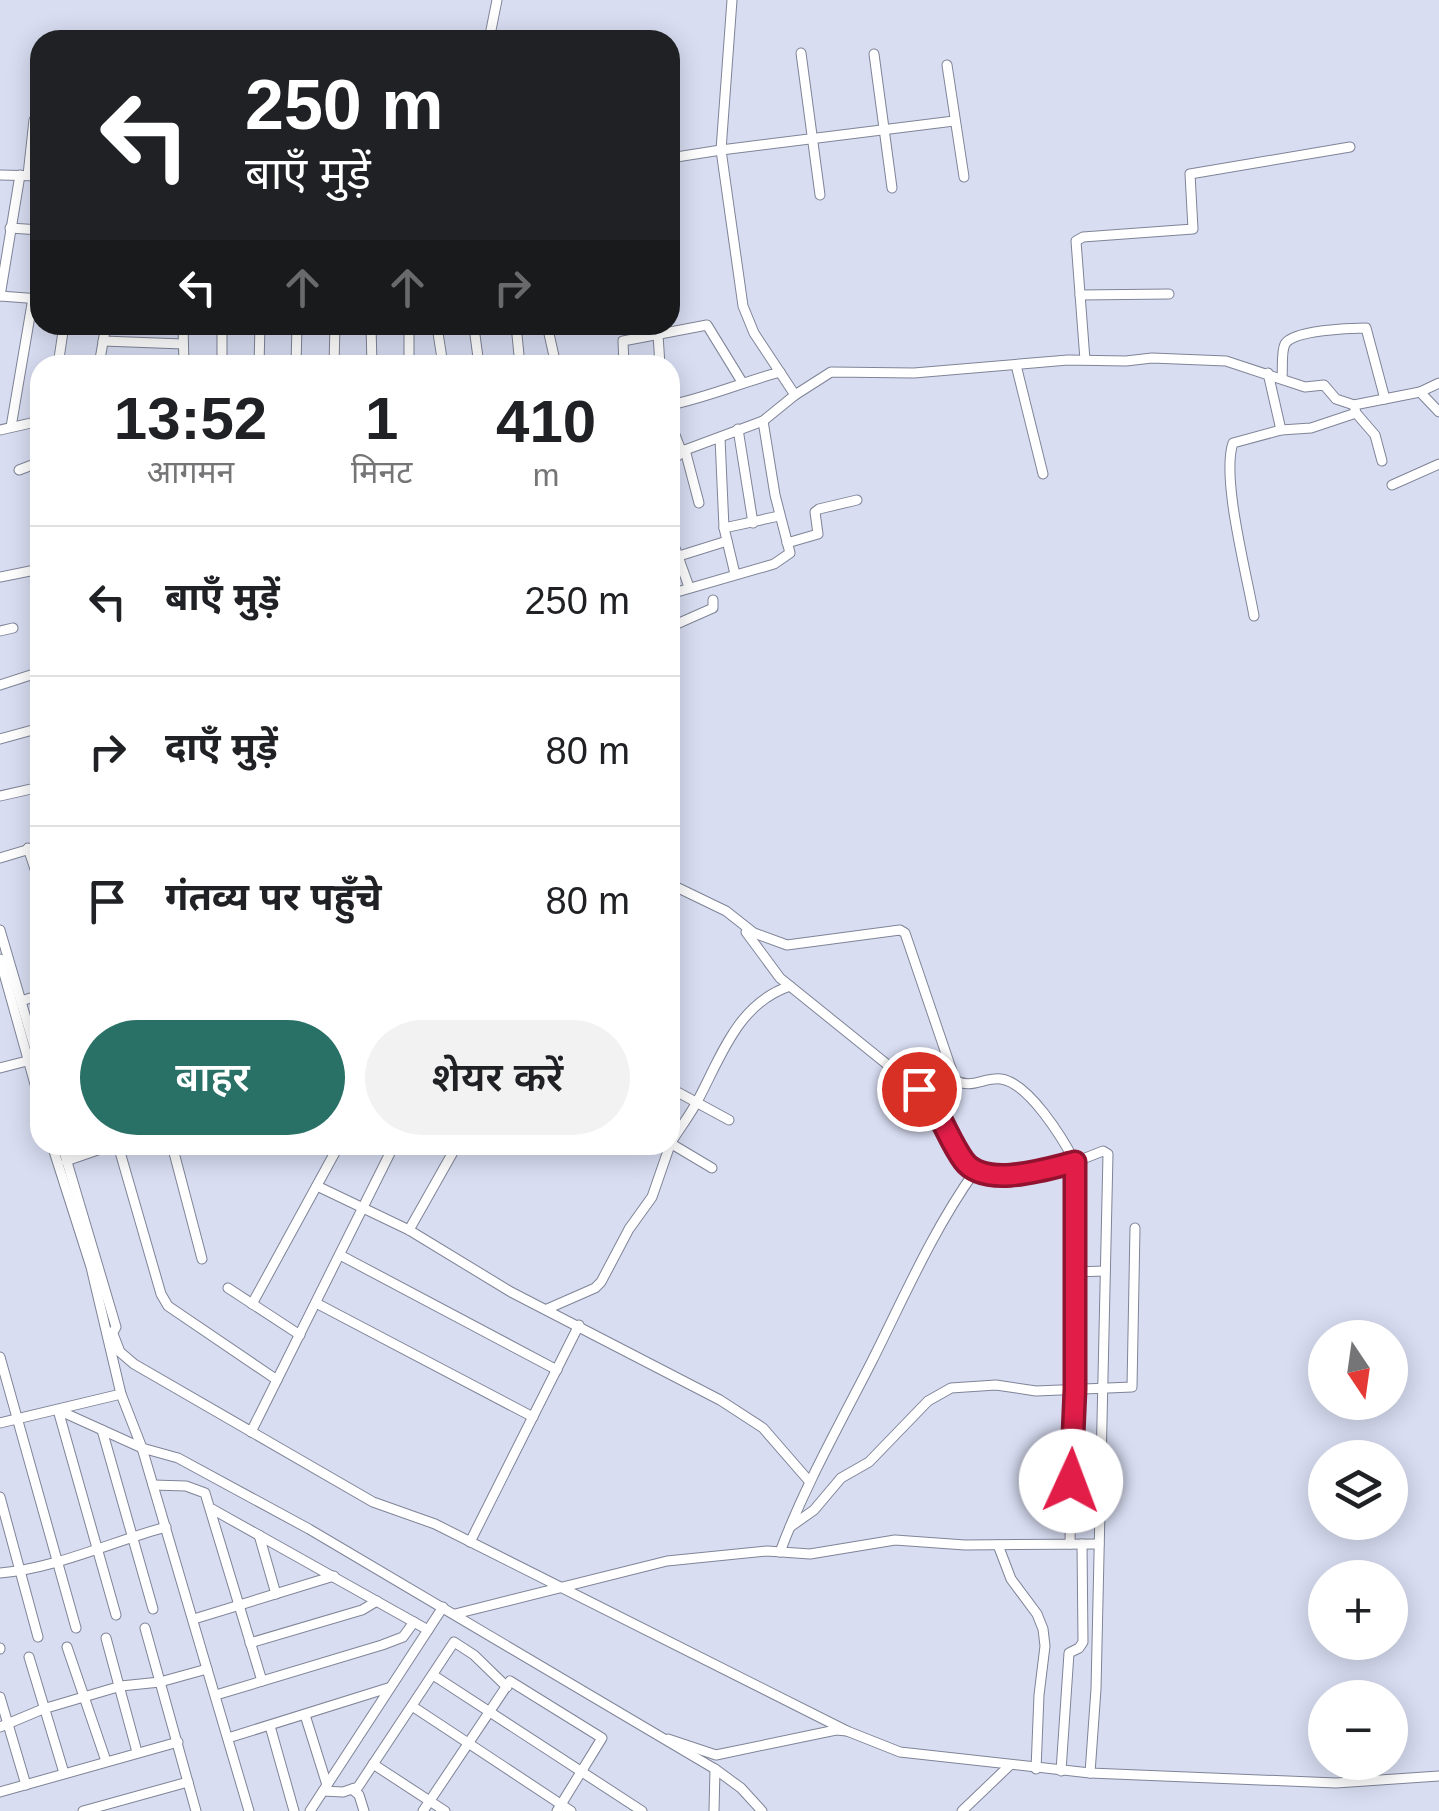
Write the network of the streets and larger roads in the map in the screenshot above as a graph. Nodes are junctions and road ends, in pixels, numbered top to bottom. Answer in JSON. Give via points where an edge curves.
{"nodes":[{"id":1,"x":497,"y":0,"type":"edge"},
{"id":2,"x":732,"y":0,"type":"edge"},
{"id":3,"x":491,"y":30,"type":"edge"},
{"id":4,"x":800,"y":54,"type":"dead end"},
{"id":5,"x":874,"y":54,"type":"dead end"},
{"id":6,"x":947,"y":65,"type":"dead end"},
{"id":7,"x":954,"y":121,"type":"junction"},
{"id":8,"x":882,"y":130,"type":"junction"},
{"id":9,"x":810,"y":139,"type":"junction"},
{"id":10,"x":1350,"y":146,"type":"dead end"},
{"id":11,"x":721,"y":150,"type":"junction"},
{"id":12,"x":680,"y":156,"type":"edge"},
{"id":13,"x":0,"y":175,"type":"edge"},
{"id":14,"x":30,"y":175,"type":"edge"},
{"id":15,"x":964,"y":177,"type":"dead end"},
{"id":16,"x":892,"y":188,"type":"dead end"},
{"id":17,"x":820,"y":194,"type":"dead end"},
{"id":18,"x":10,"y":228,"type":"junction"},
{"id":19,"x":30,"y":229,"type":"edge"},
{"id":20,"x":1169,"y":294,"type":"dead end"},
{"id":21,"x":1080,"y":295,"type":"junction"},
{"id":22,"x":0,"y":296,"type":"edge"},
{"id":23,"x":30,"y":298,"type":"edge"},
{"id":24,"x":30,"y":323,"type":"edge"},
{"id":25,"x":680,"y":330,"type":"edge"},
{"id":26,"x":104,"y":335,"type":"edge"},
{"id":27,"x":183,"y":335,"type":"edge"},
{"id":28,"x":474,"y":335,"type":"dead end"},
{"id":29,"x":658,"y":335,"type":"joint"},
{"id":30,"x":102,"y":341,"type":"junction"},
{"id":31,"x":183,"y":344,"type":"junction"},
{"id":32,"x":100,"y":355,"type":"edge"},
{"id":33,"x":184,"y":355,"type":"edge"},
{"id":34,"x":477,"y":355,"type":"edge"},
{"id":35,"x":624,"y":355,"type":"edge"},
{"id":36,"x":659,"y":355,"type":"edge"},
{"id":37,"x":1085,"y":360,"type":"junction"},
{"id":38,"x":1016,"y":365,"type":"junction"},
{"id":39,"x":780,"y":372,"type":"junction"},
{"id":40,"x":1268,"y":373,"type":"junction"},
{"id":41,"x":1282,"y":377,"type":"junction"},
{"id":42,"x":742,"y":382,"type":"junction"},
{"id":43,"x":1430,"y":388,"type":"edge"},
{"id":44,"x":794,"y":395,"type":"junction"},
{"id":45,"x":1385,"y":399,"type":"junction"},
{"id":46,"x":680,"y":403,"type":"edge"},
{"id":47,"x":1355,"y":409,"type":"junction"},
{"id":48,"x":1439,"y":412,"type":"edge"},
{"id":49,"x":763,"y":421,"type":"junction"},
{"id":50,"x":30,"y":423,"type":"edge"},
{"id":51,"x":5,"y":429,"type":"edge"},
{"id":52,"x":738,"y":430,"type":"junction"},
{"id":53,"x":1281,"y":430,"type":"junction"},
{"id":54,"x":720,"y":438,"type":"junction"},
{"id":55,"x":680,"y":443,"type":"edge"},
{"id":56,"x":684,"y":452,"type":"junction"},
{"id":57,"x":680,"y":455,"type":"edge"},
{"id":58,"x":1382,"y":461,"type":"dead end"},
{"id":59,"x":1439,"y":464,"type":"edge"},
{"id":60,"x":30,"y":466,"type":"edge"},
{"id":61,"x":18,"y":470,"type":"dead end"},
{"id":62,"x":1043,"y":474,"type":"dead end"},
{"id":63,"x":1392,"y":485,"type":"dead end"},
{"id":64,"x":857,"y":500,"type":"dead end"},
{"id":65,"x":699,"y":503,"type":"dead end"},
{"id":66,"x":780,"y":516,"type":"junction"},
{"id":67,"x":753,"y":523,"type":"junction"},
{"id":68,"x":724,"y":528,"type":"junction"},
{"id":69,"x":727,"y":542,"type":"junction"},
{"id":70,"x":788,"y":543,"type":"junction"},
{"id":71,"x":680,"y":556,"type":"edge"},
{"id":72,"x":680,"y":559,"type":"edge"},
{"id":73,"x":30,"y":570,"type":"edge"},
{"id":74,"x":735,"y":574,"type":"junction"},
{"id":75,"x":0,"y":577,"type":"edge"},
{"id":76,"x":689,"y":587,"type":"junction"},
{"id":77,"x":680,"y":590,"type":"edge"},
{"id":78,"x":713,"y":600,"type":"dead end"},
{"id":79,"x":1254,"y":616,"type":"dead end"},
{"id":80,"x":680,"y":623,"type":"edge"},
{"id":81,"x":12,"y":628,"type":"dead end"},
{"id":82,"x":0,"y":632,"type":"edge"},
{"id":83,"x":30,"y":675,"type":"edge"},
{"id":84,"x":0,"y":685,"type":"edge"},
{"id":85,"x":30,"y":731,"type":"edge"},
{"id":86,"x":0,"y":739,"type":"edge"},
{"id":87,"x":30,"y":790,"type":"edge"},
{"id":88,"x":0,"y":796,"type":"edge"},
{"id":89,"x":28,"y":848,"type":"joint"},
{"id":90,"x":30,"y":854,"type":"edge"},
{"id":91,"x":0,"y":858,"type":"edge"},
{"id":92,"x":680,"y":888,"type":"edge"},
{"id":93,"x":739,"y":921,"type":"junction"},
{"id":94,"x":0,"y":930,"type":"edge"},
{"id":95,"x":0,"y":959,"type":"edge"},
{"id":96,"x":790,"y":986,"type":"junction"},
{"id":97,"x":30,"y":998,"type":"edge"},
{"id":98,"x":21,"y":1001,"type":"junction"},
{"id":99,"x":30,"y":1036,"type":"edge"},
{"id":100,"x":30,"y":1043,"type":"edge"},
{"id":101,"x":30,"y":1061,"type":"edge"},
{"id":102,"x":0,"y":1068,"type":"edge"},
{"id":103,"x":680,"y":1094,"type":"edge"},
{"id":104,"x":697,"y":1103,"type":"junction"},
{"id":105,"x":729,"y":1120,"type":"dead end"},
{"id":106,"x":680,"y":1129,"type":"edge"},
{"id":107,"x":680,"y":1150,"type":"edge"},
{"id":108,"x":55,"y":1155,"type":"edge"},
{"id":109,"x":65,"y":1155,"type":"edge"},
{"id":110,"x":82,"y":1155,"type":"edge"},
{"id":111,"x":118,"y":1155,"type":"edge"},
{"id":112,"x":175,"y":1155,"type":"edge"},
{"id":113,"x":334,"y":1155,"type":"edge"},
{"id":114,"x":389,"y":1155,"type":"edge"},
{"id":115,"x":452,"y":1155,"type":"edge"},
{"id":116,"x":666,"y":1155,"type":"edge"},
{"id":117,"x":66,"y":1160,"type":"junction"},
{"id":118,"x":1075,"y":1162,"type":"junction"},
{"id":119,"x":712,"y":1168,"type":"dead end"},
{"id":120,"x":974,"y":1171,"type":"junction"},
{"id":121,"x":317,"y":1186,"type":"junction"},
{"id":122,"x":363,"y":1210,"type":"junction"},
{"id":123,"x":1135,"y":1228,"type":"dead end"},
{"id":124,"x":410,"y":1230,"type":"junction"},
{"id":125,"x":340,"y":1255,"type":"junction"},
{"id":126,"x":202,"y":1259,"type":"dead end"},
{"id":127,"x":1073,"y":1272,"type":"junction"},
{"id":128,"x":1105,"y":1272,"type":"junction"},
{"id":129,"x":228,"y":1288,"type":"dead end"},
{"id":130,"x":316,"y":1303,"type":"junction"},
{"id":131,"x":252,"y":1304,"type":"junction"},
{"id":132,"x":547,"y":1309,"type":"junction"},
{"id":133,"x":580,"y":1325,"type":"junction"},
{"id":134,"x":111,"y":1334,"type":"junction"},
{"id":135,"x":300,"y":1335,"type":"junction"},
{"id":136,"x":0,"y":1357,"type":"edge"},
{"id":137,"x":557,"y":1370,"type":"junction"},
{"id":138,"x":277,"y":1380,"type":"junction"},
{"id":139,"x":1075,"y":1389,"type":"junction"},
{"id":140,"x":1103,"y":1389,"type":"junction"},
{"id":141,"x":121,"y":1394,"type":"junction"},
{"id":142,"x":58,"y":1410,"type":"junction"},
{"id":143,"x":533,"y":1417,"type":"junction"},
{"id":144,"x":19,"y":1420,"type":"junction"},
{"id":145,"x":0,"y":1423,"type":"edge"},
{"id":146,"x":102,"y":1430,"type":"junction"},
{"id":147,"x":251,"y":1432,"type":"junction"},
{"id":148,"x":142,"y":1448,"type":"junction"},
{"id":149,"x":809,"y":1481,"type":"junction"},
{"id":150,"x":154,"y":1485,"type":"junction"},
{"id":151,"x":0,"y":1497,"type":"edge"},
{"id":152,"x":211,"y":1508,"type":"junction"},
{"id":153,"x":166,"y":1527,"type":"junction"},
{"id":154,"x":790,"y":1528,"type":"junction"},
{"id":155,"x":259,"y":1535,"type":"junction"},
{"id":156,"x":133,"y":1536,"type":"junction"},
{"id":157,"x":470,"y":1542,"type":"junction"},
{"id":158,"x":1076,"y":1544,"type":"junction"},
{"id":159,"x":1099,"y":1544,"type":"junction"},
{"id":160,"x":998,"y":1545,"type":"junction"},
{"id":161,"x":97,"y":1550,"type":"junction"},
{"id":162,"x":780,"y":1552,"type":"junction"},
{"id":163,"x":58,"y":1560,"type":"junction"},
{"id":164,"x":22,"y":1571,"type":"junction"},
{"id":165,"x":0,"y":1573,"type":"edge"},
{"id":166,"x":334,"y":1576,"type":"junction"},
{"id":167,"x":560,"y":1588,"type":"junction"},
{"id":168,"x":276,"y":1594,"type":"junction"},
{"id":169,"x":376,"y":1600,"type":"junction"},
{"id":170,"x":238,"y":1605,"type":"junction"},
{"id":171,"x":443,"y":1607,"type":"junction"},
{"id":172,"x":153,"y":1609,"type":"dead end"},
{"id":173,"x":455,"y":1614,"type":"junction"},
{"id":174,"x":116,"y":1615,"type":"dead end"},
{"id":175,"x":194,"y":1619,"type":"junction"},
{"id":176,"x":414,"y":1622,"type":"junction"},
{"id":177,"x":76,"y":1628,"type":"dead end"},
{"id":178,"x":145,"y":1628,"type":"dead end"},
{"id":179,"x":428,"y":1630,"type":"junction"},
{"id":180,"x":38,"y":1637,"type":"dead end"},
{"id":181,"x":106,"y":1638,"type":"dead end"},
{"id":182,"x":250,"y":1642,"type":"junction"},
{"id":183,"x":67,"y":1647,"type":"dead end"},
{"id":184,"x":29,"y":1657,"type":"dead end"},
{"id":185,"x":207,"y":1669,"type":"junction"},
{"id":186,"x":432,"y":1675,"type":"junction"},
{"id":187,"x":262,"y":1681,"type":"junction"},
{"id":188,"x":160,"y":1682,"type":"junction"},
{"id":189,"x":121,"y":1686,"type":"junction"},
{"id":190,"x":507,"y":1687,"type":"junction"},
{"id":191,"x":390,"y":1688,"type":"junction"},
{"id":192,"x":216,"y":1696,"type":"junction"},
{"id":193,"x":0,"y":1697,"type":"edge"},
{"id":194,"x":83,"y":1697,"type":"junction"},
{"id":195,"x":412,"y":1706,"type":"junction"},
{"id":196,"x":44,"y":1708,"type":"junction"},
{"id":197,"x":491,"y":1712,"type":"junction"},
{"id":198,"x":304,"y":1715,"type":"junction"},
{"id":199,"x":4,"y":1725,"type":"edge"},
{"id":200,"x":270,"y":1726,"type":"junction"},
{"id":201,"x":847,"y":1731,"type":"junction"},
{"id":202,"x":660,"y":1737,"type":"junction"},
{"id":203,"x":228,"y":1738,"type":"junction"},
{"id":204,"x":178,"y":1742,"type":"junction"},
{"id":205,"x":470,"y":1743,"type":"junction"},
{"id":206,"x":138,"y":1752,"type":"junction"},
{"id":207,"x":106,"y":1761,"type":"junction"},
{"id":208,"x":373,"y":1764,"type":"junction"},
{"id":209,"x":1010,"y":1765,"type":"junction"},
{"id":210,"x":1036,"y":1768,"type":"junction"},
{"id":211,"x":714,"y":1769,"type":"junction"},
{"id":212,"x":1061,"y":1770,"type":"junction"},
{"id":213,"x":581,"y":1772,"type":"junction"},
{"id":214,"x":64,"y":1773,"type":"junction"},
{"id":215,"x":1090,"y":1773,"type":"junction"},
{"id":216,"x":1439,"y":1776,"type":"edge"},
{"id":217,"x":188,"y":1782,"type":"junction"},
{"id":218,"x":26,"y":1785,"type":"junction"},
{"id":219,"x":325,"y":1788,"type":"junction"},
{"id":220,"x":352,"y":1789,"type":"junction"},
{"id":221,"x":0,"y":1792,"type":"edge"},
{"id":222,"x":429,"y":1801,"type":"junction"},
{"id":223,"x":318,"y":1806,"type":"edge"},
{"id":224,"x":559,"y":1808,"type":"edge"},
{"id":225,"x":83,"y":1811,"type":"edge"},
{"id":226,"x":196,"y":1811,"type":"edge"},
{"id":227,"x":249,"y":1811,"type":"edge"},
{"id":228,"x":294,"y":1811,"type":"edge"},
{"id":229,"x":310,"y":1811,"type":"edge"},
{"id":230,"x":364,"y":1811,"type":"edge"},
{"id":231,"x":423,"y":1811,"type":"edge"},
{"id":232,"x":445,"y":1811,"type":"edge"},
{"id":233,"x":571,"y":1811,"type":"edge"},
{"id":234,"x":642,"y":1811,"type":"edge"},
{"id":235,"x":714,"y":1811,"type":"edge"},
{"id":236,"x":762,"y":1811,"type":"edge"},
{"id":237,"x":962,"y":1811,"type":"edge"}],
"edges":[{"from":1,"to":3,"type":"street"},
{"from":2,"to":11,"type":"street"},
{"from":4,"to":9,"type":"street"},
{"from":5,"to":8,"type":"street"},
{"from":6,"to":7,"type":"street"},
{"from":7,"to":8,"type":"street"},
{"from":7,"to":15,"type":"street"},
{"from":8,"to":9,"type":"street"},
{"from":8,"to":16,"type":"street"},
{"from":9,"to":11,"type":"street"},
{"from":9,"to":17,"type":"street"},
{"from":10,"to":21,"type":"street","via":[[1190,174],[1193,229],[1076,241]]},
{"from":11,"to":12,"type":"street"},
{"from":11,"to":39,"type":"street","via":[[743,306]]},
{"from":13,"to":14,"type":"street"},
{"from":14,"to":18,"type":"street"},
{"from":18,"to":19,"type":"street"},
{"from":18,"to":22,"type":"street"},
{"from":20,"to":21,"type":"street"},
{"from":21,"to":37,"type":"street"},
{"from":22,"to":23,"type":"street"},
{"from":24,"to":51,"type":"street"},
{"from":25,"to":42,"type":"street","via":[[706,325]]},
{"from":26,"to":30,"type":"street"},
{"from":27,"to":31,"type":"street"},
{"from":28,"to":34,"type":"street"},
{"from":29,"to":35,"type":"street","via":[[623,341]]},
{"from":29,"to":36,"type":"street"},
{"from":30,"to":31,"type":"street"},
{"from":30,"to":32,"type":"street"},
{"from":31,"to":33,"type":"street"},
{"from":37,"to":38,"type":"street"},
{"from":37,"to":40,"type":"street","via":[[1226,361]]},
{"from":38,"to":44,"type":"street","via":[[831,372]]},
{"from":38,"to":62,"type":"street"},
{"from":39,"to":42,"type":"street"},
{"from":39,"to":44,"type":"street"},
{"from":40,"to":41,"type":"street"},
{"from":40,"to":53,"type":"street"},
{"from":41,"to":45,"type":"street","via":[[1291,338],[1366,328]]},
{"from":41,"to":47,"type":"street","via":[[1324,385]]},
{"from":42,"to":46,"type":"street"},
{"from":43,"to":45,"type":"street"},
{"from":43,"to":48,"type":"street"},
{"from":44,"to":49,"type":"street"},
{"from":45,"to":47,"type":"street"},
{"from":47,"to":53,"type":"street","via":[[1311,428]]},
{"from":47,"to":58,"type":"street","via":[[1375,434]]},
{"from":49,"to":52,"type":"street"},
{"from":49,"to":66,"type":"street"},
{"from":50,"to":51,"type":"street"},
{"from":52,"to":54,"type":"street"},
{"from":52,"to":67,"type":"street"},
{"from":53,"to":79,"type":"street","via":[[1233,442],[1229,455]]},
{"from":54,"to":56,"type":"street"},
{"from":54,"to":68,"type":"street"},
{"from":55,"to":56,"type":"street"},
{"from":56,"to":57,"type":"street"},
{"from":56,"to":65,"type":"street"},
{"from":59,"to":63,"type":"street"},
{"from":60,"to":61,"type":"street"},
{"from":64,"to":70,"type":"street","via":[[818,509],[818,534]]},
{"from":66,"to":67,"type":"street"},
{"from":66,"to":70,"type":"street"},
{"from":67,"to":68,"type":"street"},
{"from":68,"to":69,"type":"street"},
{"from":69,"to":71,"type":"street"},
{"from":69,"to":74,"type":"street"},
{"from":70,"to":74,"type":"street","via":[[788,558]]},
{"from":72,"to":76,"type":"street"},
{"from":73,"to":75,"type":"street"},
{"from":74,"to":76,"type":"street"},
{"from":76,"to":77,"type":"street"},
{"from":78,"to":80,"type":"street","via":[[713,608]]},
{"from":81,"to":82,"type":"street"},
{"from":83,"to":84,"type":"street"},
{"from":85,"to":86,"type":"street"},
{"from":87,"to":88,"type":"street"},
{"from":89,"to":90,"type":"street"},
{"from":89,"to":91,"type":"street"},
{"from":92,"to":93,"type":"street"},
{"from":93,"to":96,"type":"street"},
{"from":93,"to":118,"type":"street","via":[[787,945],[906,933],[956,1080],[968,1086],[1009,1081],[1044,1112]]},
{"from":94,"to":98,"type":"street"},
{"from":95,"to":100,"type":"street"},
{"from":96,"to":104,"type":"street","via":[[763,998],[728,1038]]},
{"from":96,"to":120,"type":"street","via":[[930,1099]]},
{"from":97,"to":98,"type":"street"},
{"from":98,"to":99,"type":"street"},
{"from":101,"to":102,"type":"street"},
{"from":103,"to":104,"type":"street"},
{"from":104,"to":105,"type":"street"},
{"from":104,"to":106,"type":"street"},
{"from":107,"to":119,"type":"street"},
{"from":108,"to":134,"type":"street"},
{"from":109,"to":117,"type":"street"},
{"from":110,"to":117,"type":"street"},
{"from":111,"to":138,"type":"street","via":[[168,1306]]},
{"from":112,"to":126,"type":"street"},
{"from":113,"to":121,"type":"street"},
{"from":114,"to":122,"type":"street"},
{"from":115,"to":124,"type":"street"},
{"from":116,"to":132,"type":"street","via":[[652,1196],[600,1282]]},
{"from":117,"to":134,"type":"street","via":[[108,1298],[116,1330]]},
{"from":118,"to":120,"type":"street","via":[[1002,1175]]},
{"from":118,"to":127,"type":"street"},
{"from":118,"to":128,"type":"street","via":[[1108,1154]]},
{"from":120,"to":149,"type":"street","via":[[946,1212]]},
{"from":121,"to":122,"type":"street"},
{"from":121,"to":131,"type":"street"},
{"from":122,"to":124,"type":"street"},
{"from":122,"to":125,"type":"street"},
{"from":123,"to":140,"type":"street","via":[[1132,1387]]},
{"from":124,"to":132,"type":"street"},
{"from":125,"to":130,"type":"street"},
{"from":125,"to":137,"type":"street"},
{"from":127,"to":128,"type":"street"},
{"from":127,"to":139,"type":"street"},
{"from":128,"to":140,"type":"street"},
{"from":129,"to":131,"type":"street"},
{"from":130,"to":135,"type":"street"},
{"from":130,"to":143,"type":"street"},
{"from":131,"to":135,"type":"street"},
{"from":132,"to":133,"type":"street"},
{"from":133,"to":137,"type":"street"},
{"from":133,"to":149,"type":"street","via":[[763,1428]]},
{"from":134,"to":141,"type":"street"},
{"from":134,"to":147,"type":"street","via":[[134,1364]]},
{"from":135,"to":138,"type":"street"},
{"from":136,"to":144,"type":"street"},
{"from":137,"to":143,"type":"street"},
{"from":138,"to":147,"type":"street"},
{"from":139,"to":140,"type":"street"},
{"from":139,"to":154,"type":"street","via":[[950,1388]]},
{"from":139,"to":158,"type":"street"},
{"from":140,"to":159,"type":"street"},
{"from":141,"to":142,"type":"street"},
{"from":141,"to":148,"type":"street"},
{"from":142,"to":144,"type":"street"},
{"from":142,"to":146,"type":"street"},
{"from":142,"to":161,"type":"street"},
{"from":143,"to":157,"type":"street"},
{"from":144,"to":145,"type":"street"},
{"from":144,"to":163,"type":"street"},
{"from":146,"to":148,"type":"street"},
{"from":146,"to":156,"type":"street"},
{"from":147,"to":157,"type":"street","via":[[373,1502]]},
{"from":148,"to":150,"type":"street"},
{"from":148,"to":171,"type":"street","via":[[178,1458]]},
{"from":149,"to":154,"type":"street"},
{"from":150,"to":152,"type":"street","via":[[198,1488]]},
{"from":150,"to":153,"type":"street"},
{"from":151,"to":164,"type":"street"},
{"from":152,"to":155,"type":"street"},
{"from":152,"to":170,"type":"street"},
{"from":153,"to":156,"type":"street"},
{"from":153,"to":175,"type":"street"},
{"from":154,"to":162,"type":"street"},
{"from":155,"to":166,"type":"street"},
{"from":155,"to":168,"type":"street"},
{"from":156,"to":161,"type":"street"},
{"from":156,"to":172,"type":"street"},
{"from":157,"to":167,"type":"street"},
{"from":158,"to":159,"type":"street"},
{"from":158,"to":160,"type":"street"},
{"from":158,"to":212,"type":"street","via":[[1083,1642],[1069,1652]]},
{"from":159,"to":215,"type":"street"},
{"from":160,"to":162,"type":"street","via":[[895,1540],[810,1554]]},
{"from":160,"to":210,"type":"street","via":[[1011,1580],[1043,1629]]},
{"from":161,"to":163,"type":"street"},
{"from":161,"to":174,"type":"street"},
{"from":162,"to":167,"type":"street","via":[[667,1560]]},
{"from":163,"to":164,"type":"street"},
{"from":163,"to":177,"type":"street"},
{"from":164,"to":165,"type":"street"},
{"from":164,"to":180,"type":"street"},
{"from":166,"to":168,"type":"street"},
{"from":166,"to":169,"type":"street"},
{"from":167,"to":173,"type":"street"},
{"from":167,"to":201,"type":"street"},
{"from":168,"to":170,"type":"street"},
{"from":169,"to":176,"type":"street"},
{"from":169,"to":182,"type":"street","via":[[362,1610]]},
{"from":170,"to":175,"type":"street"},
{"from":170,"to":182,"type":"street"},
{"from":171,"to":173,"type":"street"},
{"from":171,"to":179,"type":"street"},
{"from":173,"to":202,"type":"street"},
{"from":175,"to":185,"type":"street"},
{"from":176,"to":179,"type":"street"},
{"from":176,"to":187,"type":"street","via":[[392,1641]]},
{"from":178,"to":188,"type":"street"},
{"from":179,"to":191,"type":"street"},
{"from":181,"to":189,"type":"street"},
{"from":182,"to":187,"type":"street"},
{"from":183,"to":194,"type":"street"},
{"from":184,"to":196,"type":"street"},
{"from":185,"to":188,"type":"street"},
{"from":185,"to":192,"type":"street"},
{"from":186,"to":190,"type":"street","via":[[454,1642]]},
{"from":186,"to":195,"type":"street"},
{"from":186,"to":197,"type":"street"},
{"from":187,"to":192,"type":"street"},
{"from":188,"to":189,"type":"street"},
{"from":188,"to":204,"type":"street"},
{"from":189,"to":194,"type":"street"},
{"from":189,"to":206,"type":"street"},
{"from":190,"to":197,"type":"street"},
{"from":190,"to":213,"type":"street","via":[[510,1681],[600,1735]]},
{"from":191,"to":198,"type":"street"},
{"from":191,"to":219,"type":"street"},
{"from":192,"to":203,"type":"street"},
{"from":193,"to":199,"type":"street"},
{"from":194,"to":196,"type":"street"},
{"from":194,"to":207,"type":"street"},
{"from":195,"to":205,"type":"street"},
{"from":195,"to":208,"type":"street"},
{"from":196,"to":199,"type":"street"},
{"from":196,"to":214,"type":"street"},
{"from":197,"to":205,"type":"street"},
{"from":197,"to":213,"type":"street"},
{"from":198,"to":200,"type":"street"},
{"from":198,"to":219,"type":"street"},
{"from":199,"to":218,"type":"street"},
{"from":200,"to":203,"type":"street"},
{"from":200,"to":228,"type":"street"},
{"from":201,"to":202,"type":"street","via":[[716,1755]]},
{"from":201,"to":209,"type":"street","via":[[900,1752]]},
{"from":202,"to":211,"type":"street"},
{"from":203,"to":227,"type":"street"},
{"from":204,"to":206,"type":"street"},
{"from":204,"to":217,"type":"street"},
{"from":205,"to":222,"type":"street"},
{"from":205,"to":224,"type":"street"},
{"from":206,"to":207,"type":"street"},
{"from":207,"to":214,"type":"street"},
{"from":208,"to":220,"type":"street"},
{"from":208,"to":222,"type":"street"},
{"from":209,"to":210,"type":"street"},
{"from":209,"to":237,"type":"street"},
{"from":210,"to":212,"type":"street"},
{"from":211,"to":235,"type":"street"},
{"from":211,"to":236,"type":"street"},
{"from":212,"to":215,"type":"street"},
{"from":213,"to":224,"type":"street"},
{"from":213,"to":234,"type":"street"},
{"from":214,"to":218,"type":"street"},
{"from":215,"to":216,"type":"street","via":[[1298,1782]]},
{"from":217,"to":225,"type":"street"},
{"from":217,"to":226,"type":"street"},
{"from":218,"to":221,"type":"street"},
{"from":219,"to":220,"type":"street"},
{"from":219,"to":223,"type":"street"},
{"from":220,"to":230,"type":"street"},
{"from":222,"to":231,"type":"street"},
{"from":222,"to":232,"type":"street"},
{"from":223,"to":229,"type":"street"},
{"from":224,"to":233,"type":"street"}]}
